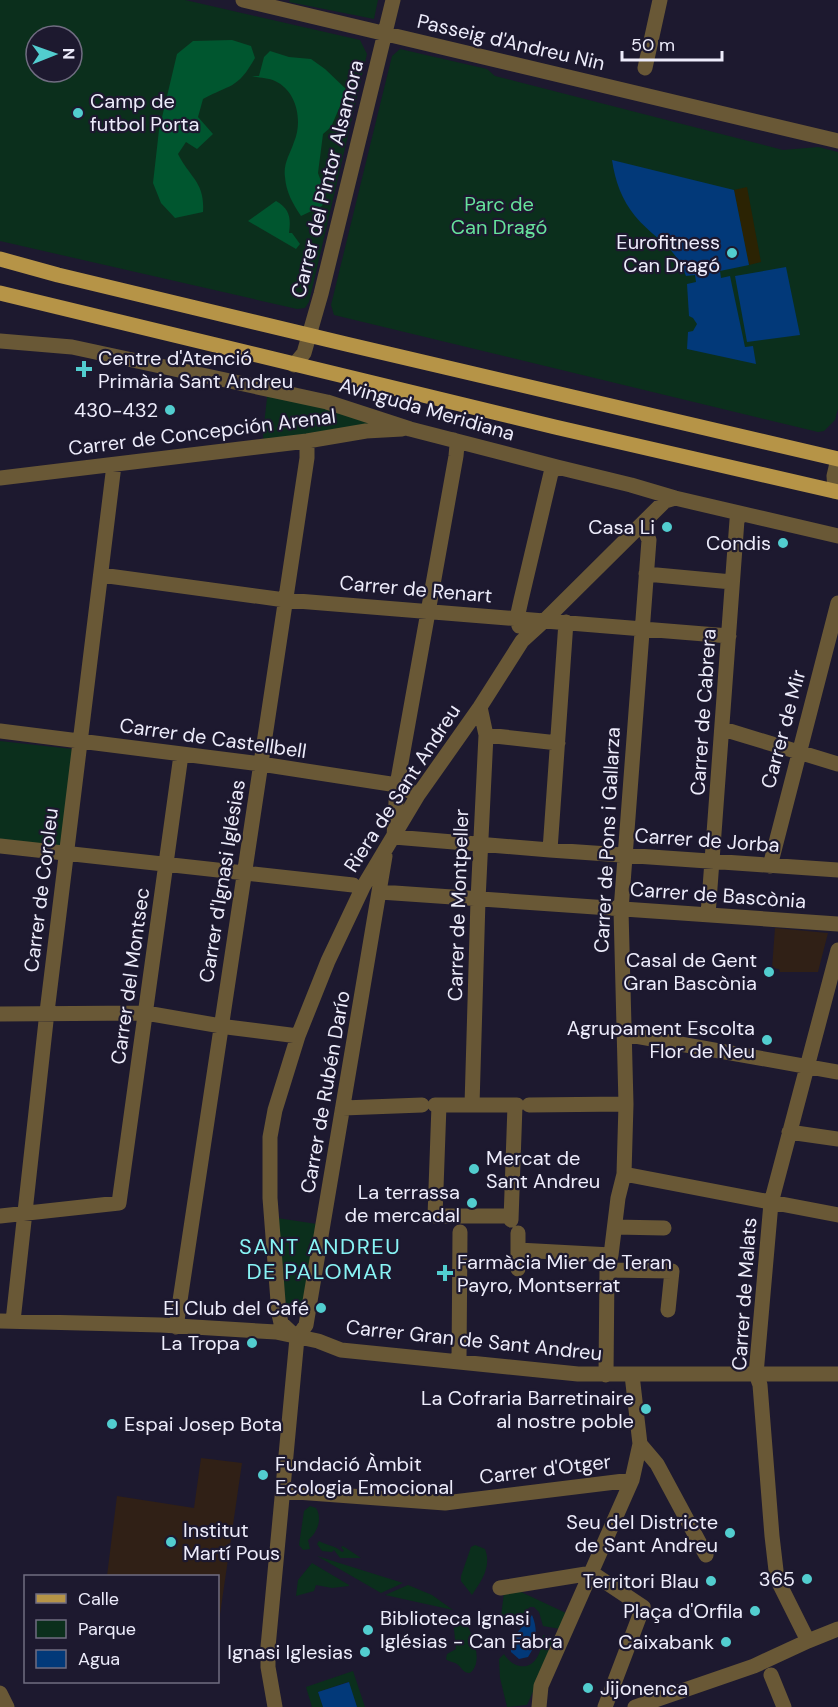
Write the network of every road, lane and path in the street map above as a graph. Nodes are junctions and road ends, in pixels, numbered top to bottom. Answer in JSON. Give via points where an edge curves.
{"nodes":[{"id":1,"x":243,"y":0,"type":"edge"},
{"id":2,"x":393,"y":0,"type":"edge"},
{"id":3,"x":660,"y":0,"type":"edge"},
{"id":4,"x":385,"y":33,"type":"junction"},
{"id":5,"x":645,"y":68,"type":"dead end"},
{"id":6,"x":838,"y":141,"type":"edge"},
{"id":7,"x":0,"y":259,"type":"edge"},
{"id":8,"x":0,"y":293,"type":"edge"},
{"id":9,"x":309,"y":335,"type":"junction"},
{"id":10,"x":0,"y":341,"type":"edge"},
{"id":11,"x":294,"y":364,"type":"junction"},
{"id":12,"x":410,"y":429,"type":"junction"},
{"id":13,"x":454,"y":440,"type":"junction"},
{"id":14,"x":307,"y":441,"type":"junction"},
{"id":15,"x":838,"y":459,"type":"edge"},
{"id":16,"x":114,"y":465,"type":"junction"},
{"id":17,"x":557,"y":467,"type":"junction"},
{"id":18,"x":0,"y":478,"type":"edge"},
{"id":19,"x":836,"y":492,"type":"edge"},
{"id":20,"x":675,"y":498,"type":"junction"},
{"id":21,"x":742,"y":514,"type":"junction"},
{"id":22,"x":642,"y":524,"type":"junction"},
{"id":23,"x":838,"y":536,"type":"edge"},
{"id":24,"x":646,"y":574,"type":"junction"},
{"id":25,"x":101,"y":575,"type":"junction"},
{"id":26,"x":732,"y":582,"type":"junction"},
{"id":27,"x":285,"y":600,"type":"junction"},
{"id":28,"x":838,"y":603,"type":"edge"},
{"id":29,"x":428,"y":611,"type":"junction"},
{"id":30,"x":518,"y":618,"type":"junction"},
{"id":31,"x":546,"y":620,"type":"junction"},
{"id":32,"x":566,"y":622,"type":"junction"},
{"id":33,"x":641,"y":628,"type":"junction"},
{"id":34,"x":729,"y":636,"type":"junction"},
{"id":35,"x":522,"y":641,"type":"junction"},
{"id":36,"x":480,"y":707,"type":"junction"},
{"id":37,"x":723,"y":729,"type":"junction"},
{"id":38,"x":0,"y":730,"type":"edge"},
{"id":39,"x":486,"y":735,"type":"junction"},
{"id":40,"x":80,"y":741,"type":"junction"},
{"id":41,"x":558,"y":743,"type":"junction"},
{"id":42,"x":799,"y":752,"type":"junction"},
{"id":43,"x":181,"y":755,"type":"junction"},
{"id":44,"x":261,"y":764,"type":"junction"},
{"id":45,"x":838,"y":764,"type":"edge"},
{"id":46,"x":397,"y":785,"type":"junction"},
{"id":47,"x":418,"y":795,"type":"junction"},
{"id":48,"x":390,"y":844,"type":"junction"},
{"id":49,"x":481,"y":844,"type":"junction"},
{"id":50,"x":0,"y":846,"type":"edge"},
{"id":51,"x":550,"y":850,"type":"junction"},
{"id":52,"x":68,"y":854,"type":"junction"},
{"id":53,"x":624,"y":855,"type":"junction"},
{"id":54,"x":713,"y":861,"type":"junction"},
{"id":55,"x":167,"y":865,"type":"junction"},
{"id":56,"x":770,"y":866,"type":"junction"},
{"id":57,"x":838,"y":870,"type":"edge"},
{"id":58,"x":244,"y":872,"type":"junction"},
{"id":59,"x":353,"y":885,"type":"dead end"},
{"id":60,"x":380,"y":892,"type":"junction"},
{"id":61,"x":478,"y":900,"type":"junction"},
{"id":62,"x":621,"y":910,"type":"junction"},
{"id":63,"x":708,"y":915,"type":"junction"},
{"id":64,"x":838,"y":924,"type":"edge"},
{"id":65,"x":838,"y":950,"type":"edge"},
{"id":66,"x":48,"y":1012,"type":"junction"},
{"id":67,"x":146,"y":1013,"type":"junction"},
{"id":68,"x":0,"y":1014,"type":"edge"},
{"id":69,"x":222,"y":1026,"type":"junction"},
{"id":70,"x":624,"y":1034,"type":"junction"},
{"id":71,"x":298,"y":1036,"type":"junction"},
{"id":72,"x":807,"y":1066,"type":"junction"},
{"id":73,"x":838,"y":1072,"type":"edge"},
{"id":74,"x":626,"y":1104,"type":"junction"},
{"id":75,"x":432,"y":1105,"type":"junction"},
{"id":76,"x":472,"y":1105,"type":"junction"},
{"id":77,"x":520,"y":1105,"type":"junction"},
{"id":78,"x":343,"y":1108,"type":"junction"},
{"id":79,"x":789,"y":1132,"type":"junction"},
{"id":80,"x":838,"y":1139,"type":"edge"},
{"id":81,"x":624,"y":1174,"type":"junction"},
{"id":82,"x":771,"y":1203,"type":"junction"},
{"id":83,"x":24,"y":1213,"type":"junction"},
{"id":84,"x":838,"y":1215,"type":"edge"},
{"id":85,"x":0,"y":1216,"type":"edge"},
{"id":86,"x":460,"y":1222,"type":"junction"},
{"id":87,"x":513,"y":1223,"type":"junction"},
{"id":88,"x":615,"y":1227,"type":"junction"},
{"id":89,"x":664,"y":1228,"type":"dead end"},
{"id":90,"x":518,"y":1250,"type":"junction"},
{"id":91,"x":609,"y":1263,"type":"junction"},
{"id":92,"x":518,"y":1269,"type":"dead end"},
{"id":93,"x":668,"y":1310,"type":"dead end"},
{"id":94,"x":6,"y":1321,"type":"edge"},
{"id":95,"x":176,"y":1327,"type":"junction"},
{"id":96,"x":297,"y":1338,"type":"junction"},
{"id":97,"x":459,"y":1361,"type":"junction"},
{"id":98,"x":756,"y":1374,"type":"junction"},
{"id":99,"x":838,"y":1374,"type":"edge"},
{"id":100,"x":606,"y":1375,"type":"junction"},
{"id":101,"x":632,"y":1375,"type":"junction"},
{"id":102,"x":640,"y":1444,"type":"junction"},
{"id":103,"x":632,"y":1480,"type":"junction"},
{"id":104,"x":283,"y":1491,"type":"junction"},
{"id":105,"x":706,"y":1555,"type":"dead end"},
{"id":106,"x":592,"y":1573,"type":"junction"},
{"id":107,"x":500,"y":1588,"type":"dead end"},
{"id":108,"x":838,"y":1629,"type":"edge"},
{"id":109,"x":808,"y":1641,"type":"junction"},
{"id":110,"x":771,"y":1675,"type":"dead end"},
{"id":111,"x":0,"y":1693,"type":"edge"},
{"id":112,"x":274,"y":1705,"type":"edge"},
{"id":113,"x":7,"y":1707,"type":"edge"},
{"id":114,"x":539,"y":1707,"type":"edge"},
{"id":115,"x":605,"y":1707,"type":"edge"},
{"id":116,"x":635,"y":1707,"type":"edge"},
{"id":117,"x":784,"y":1707,"type":"edge"}],
"edges":[{"from":1,"to":4,"type":"street","name":"Passeig d'Andreu Nin"},
{"from":2,"to":4,"type":"street","name":"Carrer del Pintor Alsamora"},
{"from":3,"to":5,"type":"street"},
{"from":4,"to":6,"type":"street","name":"Passeig d'Andreu Nin"},
{"from":4,"to":9,"type":"street","name":"Carrer del Pintor Alsamora"},
{"from":7,"to":9,"type":"main road","name":"Avinguda Meridiana"},
{"from":8,"to":11,"type":"main road","name":"Avinguda Meridiana"},
{"from":9,"to":11,"type":"street","name":"Carrer del Pintor Alsamora","via":[[304,353]]},
{"from":9,"to":15,"type":"main road","name":"Avinguda Meridiana"},
{"from":10,"to":12,"type":"street","name":"Avinguda Meridiana","via":[[72,347],[192,372],[327,402]]},
{"from":11,"to":19,"type":"main road","name":"Avinguda Meridiana"},
{"from":12,"to":13,"type":"street","name":"Avinguda Meridiana"},
{"from":12,"to":14,"type":"street","name":"Carrer de Concepción Arenal","via":[[366,431]]},
{"from":13,"to":17,"type":"street","name":"Avinguda Meridiana"},
{"from":13,"to":29,"type":"street","name":"Carrer de Rubén Darío","via":[[456,456]]},
{"from":14,"to":16,"type":"street","name":"Carrer de Concepción Arenal"},
{"from":14,"to":27,"type":"street","name":"Carrer d'Ignasi Iglésias"},
{"from":15,"to":19,"type":"street","name":"Avinguda Meridiana"},
{"from":16,"to":18,"type":"street","name":"Carrer de Concepción Arenal"},
{"from":16,"to":25,"type":"street","name":"Carrer de Coroleu"},
{"from":17,"to":20,"type":"street","name":"Avinguda Meridiana"},
{"from":17,"to":30,"type":"street","via":[[551,473]]},
{"from":20,"to":21,"type":"street","name":"Avinguda Meridiana"},
{"from":20,"to":22,"type":"street","name":"Riera de Sant Andreu","via":[[665,501]]},
{"from":21,"to":23,"type":"street","name":"Avinguda Meridiana"},
{"from":21,"to":26,"type":"street","name":"Carrer de Cabrera","via":[[737,520]]},
{"from":22,"to":24,"type":"street","name":"Carrer de Pons i Gallarza","via":[[649,540]]},
{"from":22,"to":31,"type":"street","name":"Riera de Sant Andreu"},
{"from":24,"to":26,"type":"street"},
{"from":24,"to":33,"type":"street","name":"Carrer de Pons i Gallarza"},
{"from":25,"to":27,"type":"street","name":"Carrer de Renart"},
{"from":25,"to":40,"type":"street","name":"Carrer de Coroleu"},
{"from":26,"to":34,"type":"street","name":"Carrer de Cabrera"},
{"from":27,"to":29,"type":"street","name":"Carrer de Renart"},
{"from":27,"to":44,"type":"street","name":"Carrer d'Ignasi Iglésias"},
{"from":28,"to":42,"type":"street","name":"Carrer de Mir"},
{"from":29,"to":30,"type":"street","name":"Carrer de Renart"},
{"from":29,"to":46,"type":"street","name":"Carrer de Rubén Darío"},
{"from":30,"to":31,"type":"street","name":"Carrer de Renart"},
{"from":30,"to":35,"type":"street"},
{"from":31,"to":32,"type":"street","name":"Carrer de Renart"},
{"from":31,"to":35,"type":"street","name":"Riera de Sant Andreu"},
{"from":32,"to":33,"type":"street","name":"Carrer de Renart"},
{"from":32,"to":41,"type":"street"},
{"from":33,"to":34,"type":"street","name":"Carrer de Renart"},
{"from":33,"to":53,"type":"street","name":"Carrer de Pons i Gallarza"},
{"from":34,"to":37,"type":"street","name":"Carrer de Cabrera"},
{"from":35,"to":36,"type":"street","name":"Riera de Sant Andreu"},
{"from":36,"to":39,"type":"street","name":"Carrer de Montpeller"},
{"from":36,"to":47,"type":"street","name":"Riera de Sant Andreu"},
{"from":37,"to":42,"type":"street"},
{"from":37,"to":54,"type":"street","name":"Carrer de Cabrera"},
{"from":38,"to":40,"type":"street","name":"Carrer de Castellbell"},
{"from":39,"to":41,"type":"street"},
{"from":39,"to":49,"type":"street","name":"Carrer de Montpeller"},
{"from":40,"to":43,"type":"street","name":"Carrer de Castellbell"},
{"from":40,"to":52,"type":"street","name":"Carrer de Coroleu"},
{"from":41,"to":51,"type":"street"},
{"from":42,"to":45,"type":"street"},
{"from":42,"to":56,"type":"street","name":"Carrer de Mir"},
{"from":43,"to":44,"type":"street","name":"Carrer de Castellbell"},
{"from":43,"to":55,"type":"street","name":"Carrer del Montsec"},
{"from":44,"to":46,"type":"street","name":"Carrer de Castellbell"},
{"from":44,"to":58,"type":"street","name":"Carrer d'Ignasi Iglésias"},
{"from":46,"to":47,"type":"street","name":"Carrer de Castellbell"},
{"from":46,"to":48,"type":"street","name":"Carrer de Rubén Darío"},
{"from":47,"to":48,"type":"street","name":"Riera de Sant Andreu"},
{"from":48,"to":49,"type":"street","name":"Carrer de Jorba"},
{"from":48,"to":60,"type":"street","name":"Carrer de Rubén Darío"},
{"from":48,"to":71,"type":"street","name":"Riera de Sant Andreu","via":[[363,887],[332,951]]},
{"from":49,"to":51,"type":"street","name":"Carrer de Jorba"},
{"from":49,"to":61,"type":"street","name":"Carrer de Montpeller"},
{"from":50,"to":52,"type":"street"},
{"from":51,"to":53,"type":"street","name":"Carrer de Jorba"},
{"from":52,"to":55,"type":"street"},
{"from":52,"to":66,"type":"street","name":"Carrer de Coroleu"},
{"from":53,"to":54,"type":"street","name":"Carrer de Jorba"},
{"from":53,"to":62,"type":"street","name":"Carrer de Pons i Gallarza"},
{"from":54,"to":56,"type":"street","name":"Carrer de Jorba"},
{"from":54,"to":63,"type":"street","name":"Carrer de Cabrera"},
{"from":55,"to":58,"type":"street"},
{"from":55,"to":67,"type":"street","name":"Carrer del Montsec"},
{"from":56,"to":57,"type":"street","name":"Carrer de Jorba"},
{"from":58,"to":59,"type":"street"},
{"from":58,"to":69,"type":"street","name":"Carrer d'Ignasi Iglésias"},
{"from":60,"to":61,"type":"street","name":"Carrer de Bascònia"},
{"from":60,"to":78,"type":"street","name":"Carrer de Rubén Darío"},
{"from":61,"to":62,"type":"street","name":"Carrer de Bascònia"},
{"from":61,"to":76,"type":"street","name":"Carrer de Montpeller"},
{"from":62,"to":63,"type":"street","name":"Carrer de Bascònia"},
{"from":62,"to":70,"type":"street","name":"Carrer de Pons i Gallarza"},
{"from":63,"to":64,"type":"street","name":"Carrer de Bascònia"},
{"from":65,"to":72,"type":"street","name":"Carrer de Malats"},
{"from":66,"to":67,"type":"street"},
{"from":66,"to":68,"type":"street"},
{"from":66,"to":83,"type":"street","name":"Carrer de Coroleu"},
{"from":67,"to":69,"type":"street"},
{"from":67,"to":83,"type":"street","name":"Carrer del Montsec","via":[[119,1203]]},
{"from":69,"to":71,"type":"street"},
{"from":69,"to":95,"type":"street","name":"Carrer d'Ignasi Iglésias"},
{"from":70,"to":72,"type":"street"},
{"from":70,"to":74,"type":"street","name":"Carrer de Pons i Gallarza"},
{"from":71,"to":96,"type":"street","name":"Riera de Sant Andreu","via":[[275,1110],[269,1166],[279,1314],[281,1323]]},
{"from":72,"to":73,"type":"street"},
{"from":72,"to":79,"type":"street","name":"Carrer de Malats"},
{"from":74,"to":77,"type":"street"},
{"from":74,"to":81,"type":"street","name":"Carrer de Pons i Gallarza"},
{"from":75,"to":76,"type":"street"},
{"from":75,"to":78,"type":"street"},
{"from":75,"to":86,"type":"street","via":[[435,1216]]},
{"from":76,"to":77,"type":"street"},
{"from":77,"to":87,"type":"street"},
{"from":78,"to":96,"type":"street","name":"Carrer de Rubén Darío","via":[[306,1325]]},
{"from":79,"to":80,"type":"street"},
{"from":79,"to":82,"type":"street","name":"Carrer de Malats"},
{"from":81,"to":82,"type":"street"},
{"from":81,"to":88,"type":"street","name":"Carrer de Pons i Gallarza"},
{"from":82,"to":84,"type":"street"},
{"from":82,"to":98,"type":"street","name":"Carrer de Malats"},
{"from":83,"to":85,"type":"street"},
{"from":83,"to":94,"type":"street","name":"Carrer de Coroleu"},
{"from":86,"to":87,"type":"street"},
{"from":86,"to":97,"type":"street"},
{"from":87,"to":90,"type":"street"},
{"from":88,"to":89,"type":"street"},
{"from":88,"to":91,"type":"street","name":"Carrer de Pons i Gallarza"},
{"from":90,"to":91,"type":"street"},
{"from":90,"to":92,"type":"street"},
{"from":91,"to":93,"type":"street","via":[[672,1272]]},
{"from":91,"to":100,"type":"street","name":"Carrer de Pons i Gallarza"},
{"from":94,"to":95,"type":"street","name":"Carrer Gran de Sant Andreu"},
{"from":95,"to":96,"type":"street","name":"Carrer Gran de Sant Andreu","via":[[276,1332]]},
{"from":96,"to":97,"type":"street","name":"Carrer Gran de Sant Andreu","via":[[341,1350]]},
{"from":96,"to":104,"type":"street","name":"Carrer de Rubén Darío"},
{"from":97,"to":100,"type":"street","name":"Carrer Gran de Sant Andreu"},
{"from":98,"to":99,"type":"street","name":"Carrer Gran de Sant Andreu"},
{"from":98,"to":101,"type":"street","name":"Carrer Gran de Sant Andreu"},
{"from":98,"to":109,"type":"street","name":"Carrer de Malats","via":[[777,1579]]},
{"from":100,"to":101,"type":"street","name":"Carrer Gran de Sant Andreu"},
{"from":101,"to":102,"type":"street"},
{"from":102,"to":103,"type":"street"},
{"from":102,"to":105,"type":"street","via":[[657,1464]]},
{"from":103,"to":104,"type":"street","name":"Carrer d'Otger","via":[[445,1503]]},
{"from":103,"to":106,"type":"street"},
{"from":104,"to":112,"type":"street","name":"Carrer de Rubén Darío","via":[[268,1647]]},
{"from":106,"to":107,"type":"street"},
{"from":106,"to":114,"type":"street","via":[[541,1686]]},
{"from":106,"to":115,"type":"street","via":[[643,1607]]},
{"from":108,"to":109,"type":"street"},
{"from":109,"to":116,"type":"street","via":[[754,1666]]},
{"from":110,"to":117,"type":"street"},
{"from":111,"to":113,"type":"street"}]}
